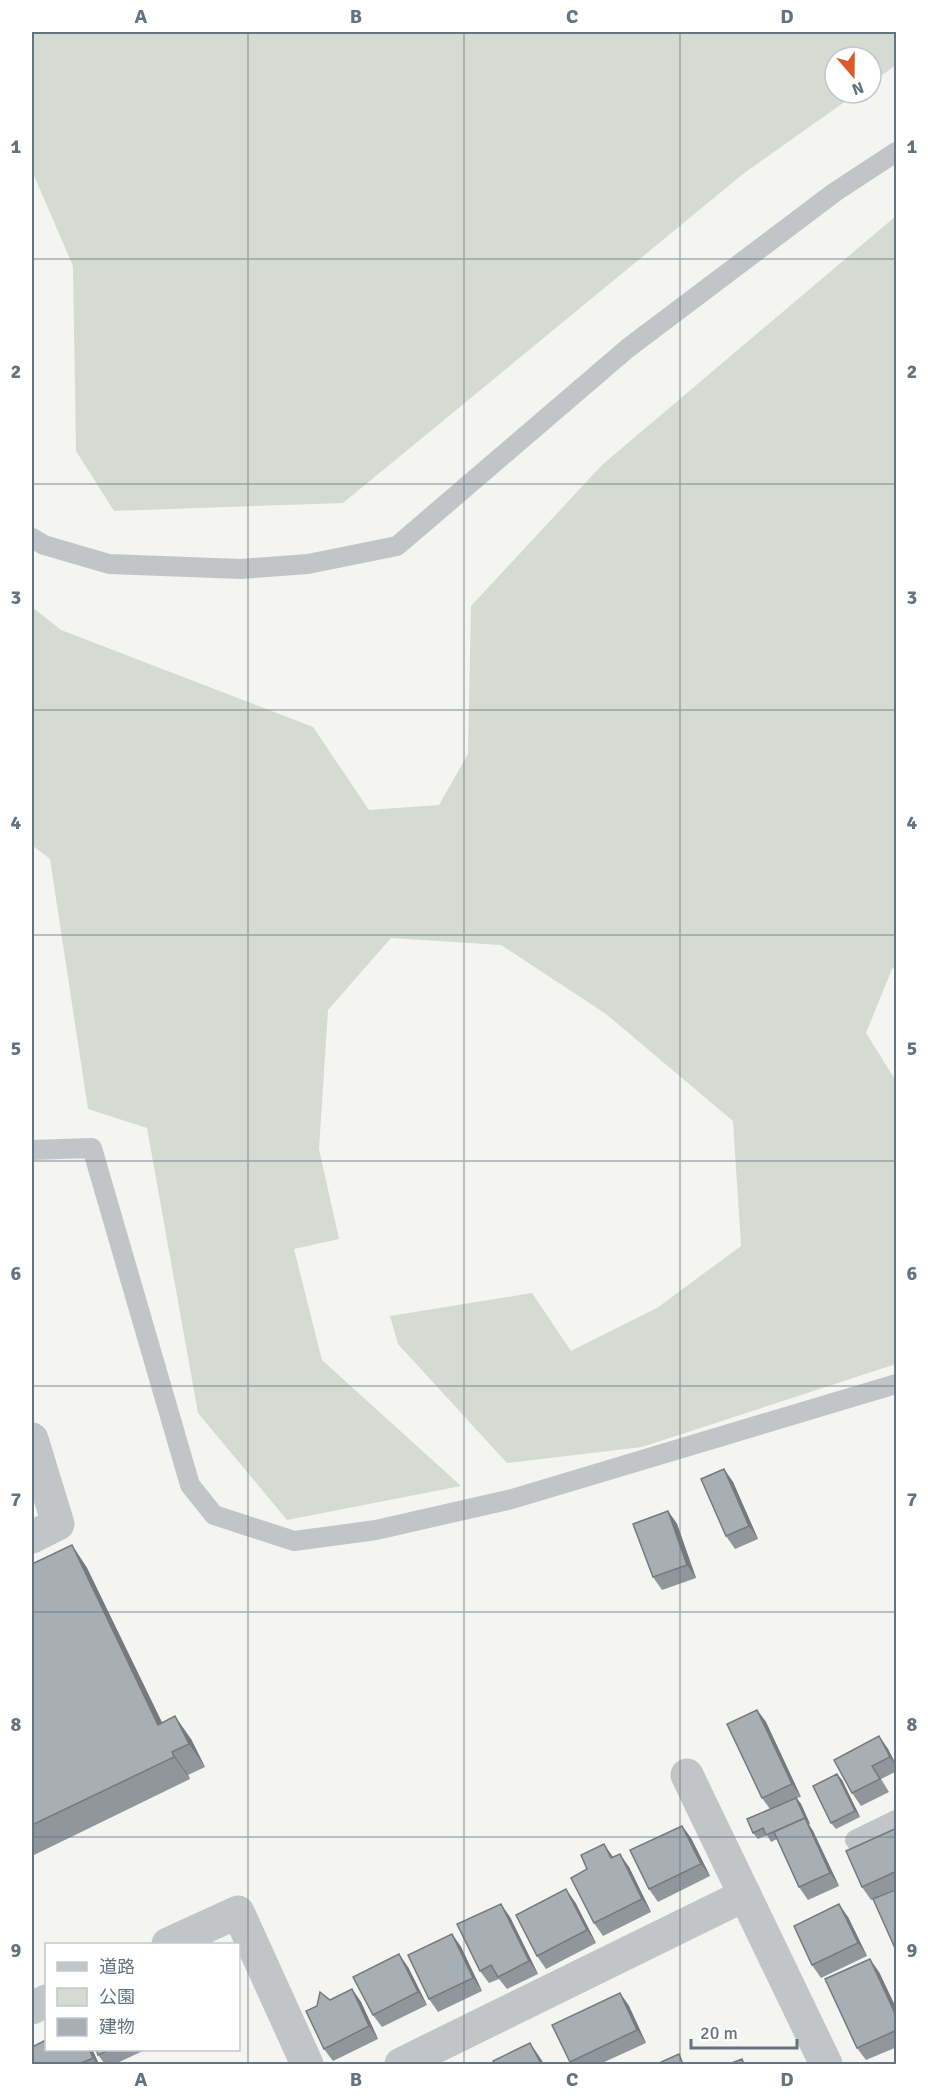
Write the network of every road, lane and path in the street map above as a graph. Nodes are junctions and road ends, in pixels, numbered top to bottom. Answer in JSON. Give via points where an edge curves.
{"nodes":[{"id":1,"x":897,"y":152,"type":"edge"},
{"id":2,"x":32,"y":538,"type":"edge"},
{"id":3,"x":32,"y":1150,"type":"edge"},
{"id":4,"x":897,"y":1384,"type":"edge"},
{"id":5,"x":32,"y":1439,"type":"edge"},
{"id":6,"x":32,"y":1537,"type":"edge"},
{"id":7,"x":687,"y":1775,"type":"dead end"},
{"id":8,"x":897,"y":1820,"type":"edge"},
{"id":9,"x":855,"y":1840,"type":"dead end"},
{"id":10,"x":745,"y":1895,"type":"junction"},
{"id":11,"x":170,"y":1943,"type":"edge"},
{"id":12,"x":418,"y":2061,"type":"edge"},
{"id":13,"x":307,"y":2064,"type":"edge"},
{"id":14,"x":826,"y":2064,"type":"edge"}],
"edges":[{"from":1,"to":2,"type":"lane","via":[[835,192],[628,348],[397,546],[308,564],[241,569],[109,564]]},
{"from":3,"to":4,"type":"lane","via":[[92,1148],[190,1485],[214,1515],[294,1541],[376,1530],[512,1499]]},
{"from":5,"to":6,"type":"street","via":[[58,1524]]},
{"from":7,"to":10,"type":"street"},
{"from":8,"to":9,"type":"lane"},
{"from":10,"to":12,"type":"street"},
{"from":10,"to":14,"type":"street"},
{"from":11,"to":13,"type":"street","via":[[238,1912]]}]}
